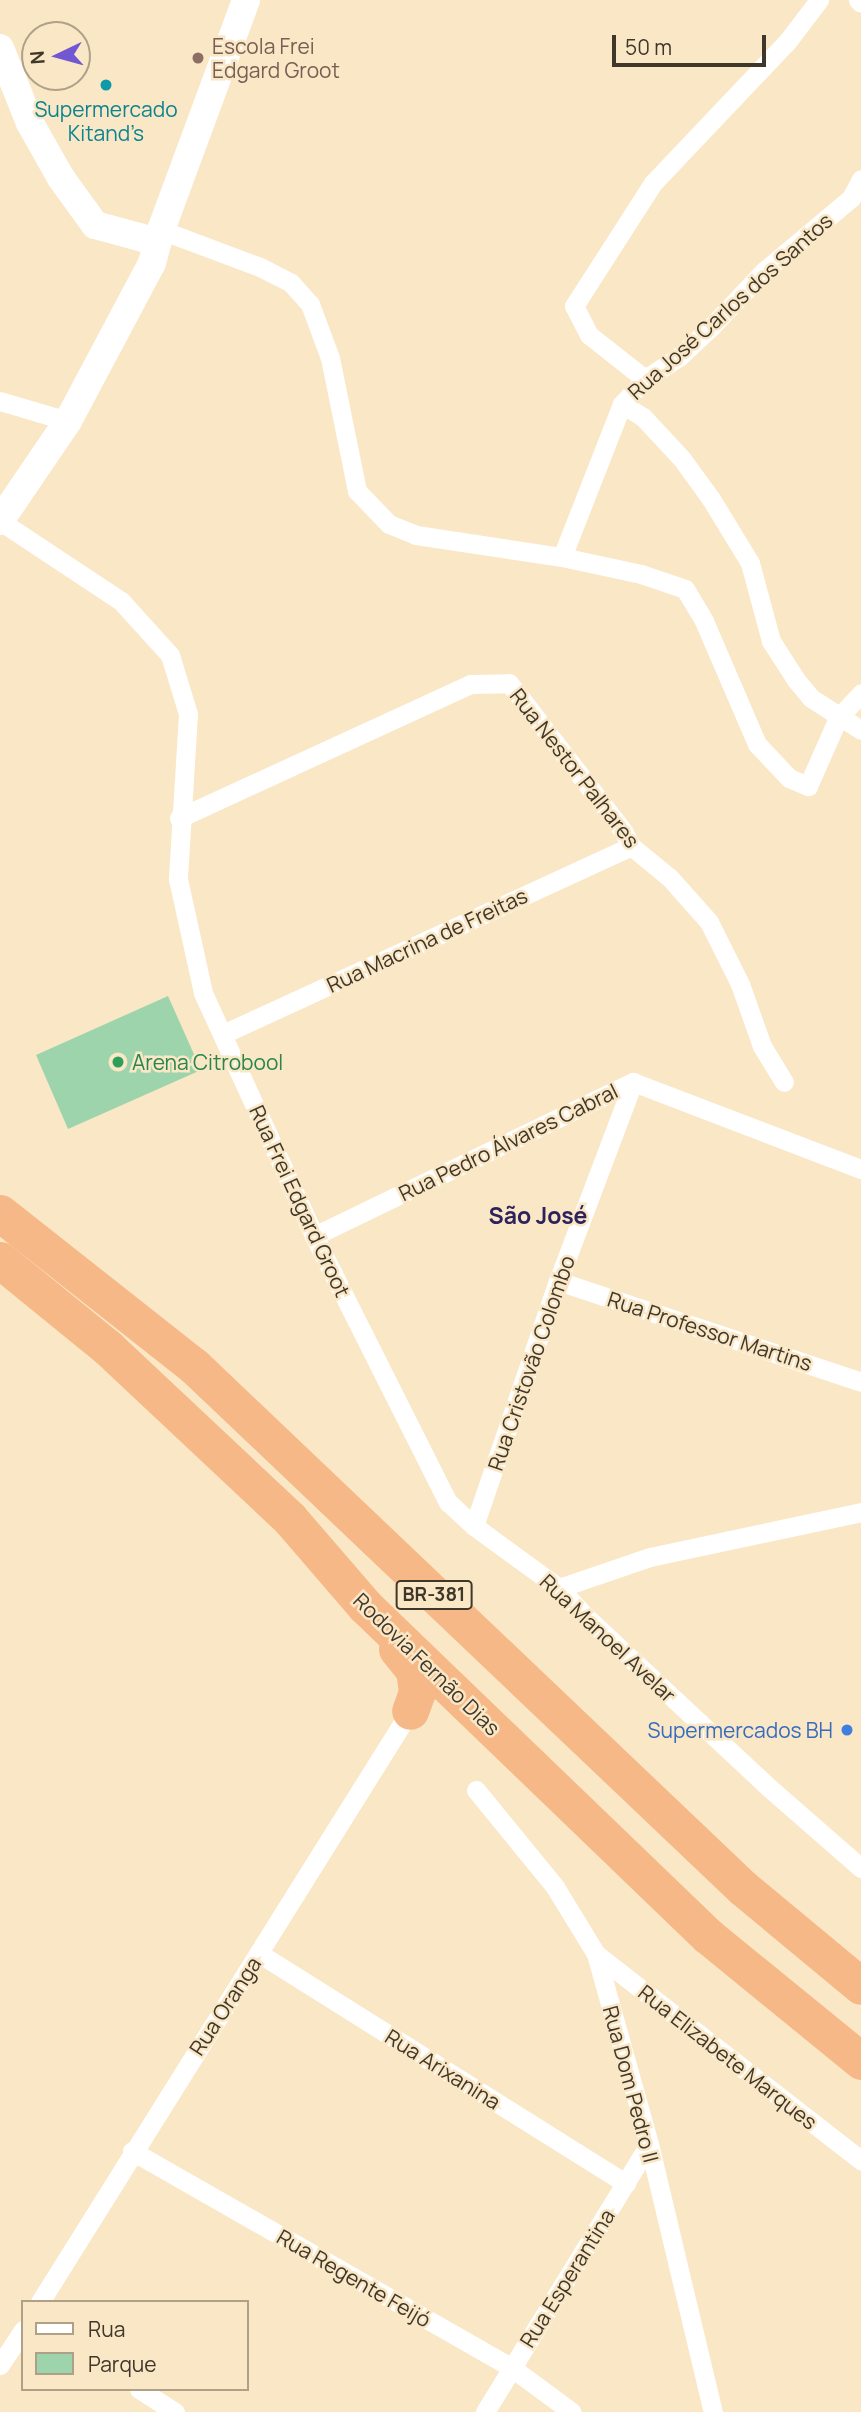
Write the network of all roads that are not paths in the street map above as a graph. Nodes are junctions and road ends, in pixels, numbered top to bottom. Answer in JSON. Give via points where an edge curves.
{"nodes":[{"id":1,"x":246,"y":0,"type":"edge"},
{"id":2,"x":818,"y":0,"type":"edge"},
{"id":3,"x":0,"y":48,"type":"edge"},
{"id":4,"x":861,"y":179,"type":"edge"},
{"id":5,"x":157,"y":245,"type":"junction"},
{"id":6,"x":645,"y":379,"type":"junction"},
{"id":7,"x":0,"y":401,"type":"edge"},
{"id":8,"x":622,"y":404,"type":"junction"},
{"id":9,"x":68,"y":421,"type":"junction"},
{"id":10,"x":0,"y":521,"type":"edge"},
{"id":11,"x":562,"y":557,"type":"junction"},
{"id":12,"x":861,"y":693,"type":"edge"},
{"id":13,"x":838,"y":718,"type":"junction"},
{"id":14,"x":861,"y":730,"type":"edge"},
{"id":15,"x":179,"y":818,"type":"junction"},
{"id":16,"x":631,"y":846,"type":"junction"},
{"id":17,"x":223,"y":1034,"type":"junction"},
{"id":18,"x":633,"y":1082,"type":"junction"},
{"id":19,"x":784,"y":1082,"type":"dead end"},
{"id":20,"x":861,"y":1169,"type":"edge"},
{"id":21,"x":0,"y":1213,"type":"edge"},
{"id":22,"x":314,"y":1236,"type":"junction"},
{"id":23,"x":0,"y":1260,"type":"edge"},
{"id":24,"x":558,"y":1281,"type":"junction"},
{"id":25,"x":861,"y":1382,"type":"edge"},
{"id":26,"x":861,"y":1511,"type":"edge"},
{"id":27,"x":474,"y":1526,"type":"junction"},
{"id":28,"x":559,"y":1588,"type":"junction"},
{"id":29,"x":365,"y":1606,"type":"junction"},
{"id":30,"x":410,"y":1711,"type":"joint"},
{"id":31,"x":476,"y":1790,"type":"dead end"},
{"id":32,"x":861,"y":1868,"type":"edge"},
{"id":33,"x":260,"y":1954,"type":"junction"},
{"id":34,"x":596,"y":1954,"type":"junction"},
{"id":35,"x":861,"y":1986,"type":"edge"},
{"id":36,"x":861,"y":2061,"type":"edge"},
{"id":37,"x":649,"y":2144,"type":"junction"},
{"id":38,"x":132,"y":2151,"type":"junction"},
{"id":39,"x":861,"y":2160,"type":"edge"},
{"id":40,"x":626,"y":2184,"type":"junction"},
{"id":41,"x":41,"y":2300,"type":"edge"},
{"id":42,"x":21,"y":2333,"type":"edge"},
{"id":43,"x":0,"y":2365,"type":"edge"},
{"id":44,"x":512,"y":2368,"type":"junction"},
{"id":45,"x":142,"y":2391,"type":"edge"},
{"id":46,"x":175,"y":2412,"type":"edge"},
{"id":47,"x":485,"y":2412,"type":"edge"},
{"id":48,"x":572,"y":2412,"type":"edge"},
{"id":49,"x":713,"y":2412,"type":"edge"}],
"edges":[{"from":1,"to":5,"type":"street"},
{"from":2,"to":6,"type":"street","via":[[787,42],[653,183],[574,306],[589,335]]},
{"from":3,"to":5,"type":"street","via":[[30,123],[95,225]]},
{"from":4,"to":6,"type":"street","name":"Rua José Carlos dos Santos","via":[[851,198],[764,271],[680,356]]},
{"from":5,"to":9,"type":"street"},
{"from":5,"to":11,"type":"street","via":[[260,267],[291,283],[310,304],[330,358],[357,491],[389,524],[416,535]]},
{"from":6,"to":8,"type":"street","name":"Rua José Carlos dos Santos"},
{"from":7,"to":9,"type":"street"},
{"from":8,"to":11,"type":"street","name":"Rua José Carlos dos Santos"},
{"from":8,"to":13,"type":"street","via":[[643,417],[682,458],[711,499],[750,563],[771,641],[811,698]]},
{"from":9,"to":10,"type":"street"},
{"from":10,"to":15,"type":"street","name":"Rua Frei Edgard Groot","via":[[121,601],[170,655],[188,714]]},
{"from":11,"to":13,"type":"street","via":[[685,589],[704,621],[757,744],[789,778],[808,786]]},
{"from":12,"to":13,"type":"street"},
{"from":13,"to":14,"type":"street"},
{"from":15,"to":16,"type":"street","name":"Rua Nestor Palhares","via":[[470,684],[509,683]]},
{"from":15,"to":17,"type":"street","name":"Rua Frei Edgard Groot","via":[[178,878],[204,993]]},
{"from":16,"to":17,"type":"street","name":"Rua Macrina de Freitas"},
{"from":16,"to":19,"type":"street","name":"Rua Nestor Palhares","via":[[670,878],[709,922],[740,984],[762,1045]]},
{"from":17,"to":22,"type":"street","name":"Rua Frei Edgard Groot"},
{"from":18,"to":20,"type":"street","name":"Rua Pedro Álvares Cabral"},
{"from":18,"to":22,"type":"street","name":"Rua Pedro Álvares Cabral"},
{"from":18,"to":24,"type":"street","name":"Rua Cristovão Colombo"},
{"from":21,"to":35,"type":"highway","number":"BR-381","via":[[194,1366],[743,1888]]},
{"from":22,"to":27,"type":"street","name":"Rua Frei Edgard Groot","via":[[448,1502]]},
{"from":23,"to":29,"type":"highway","name":"Rodovia Fernão Dias","number":"BR-381","via":[[107,1347],[280,1510]]},
{"from":24,"to":25,"type":"street","name":"Rua Professor Martins"},
{"from":24,"to":27,"type":"street","name":"Rua Cristovão Colombo"},
{"from":26,"to":28,"type":"street","via":[[650,1557]]},
{"from":27,"to":28,"type":"street","name":"Rua Manoel Avelar"},
{"from":28,"to":32,"type":"street","name":"Rua Manoel Avelar","via":[[754,1774]]},
{"from":29,"to":30,"type":"highway","via":[[414,1670],[417,1692]]},
{"from":29,"to":36,"type":"highway","name":"Rodovia Fernão Dias","number":"BR-381","via":[[708,1936]]},
{"from":30,"to":33,"type":"street","name":"Rua Oranga"},
{"from":31,"to":34,"type":"street","name":"Rua Dom Pedro II","via":[[555,1887]]},
{"from":33,"to":38,"type":"street","name":"Rua Oranga"},
{"from":33,"to":40,"type":"street","name":"Rua Arixanina"},
{"from":34,"to":37,"type":"street","name":"Rua Dom Pedro II"},
{"from":34,"to":39,"type":"street","name":"Rua Elizabete Marques"},
{"from":37,"to":40,"type":"street","name":"Rua Esperantina"},
{"from":37,"to":49,"type":"street","name":"Rua Dom Pedro II"},
{"from":38,"to":41,"type":"street","name":"Rua Oranga"},
{"from":38,"to":44,"type":"street","name":"Rua Regente Feijó"},
{"from":40,"to":44,"type":"street","name":"Rua Esperantina"},
{"from":42,"to":43,"type":"street"},
{"from":44,"to":47,"type":"street","name":"Rua Esperantina"},
{"from":44,"to":48,"type":"street","name":"Rua Regente Feijó"},
{"from":45,"to":46,"type":"street"}]}
